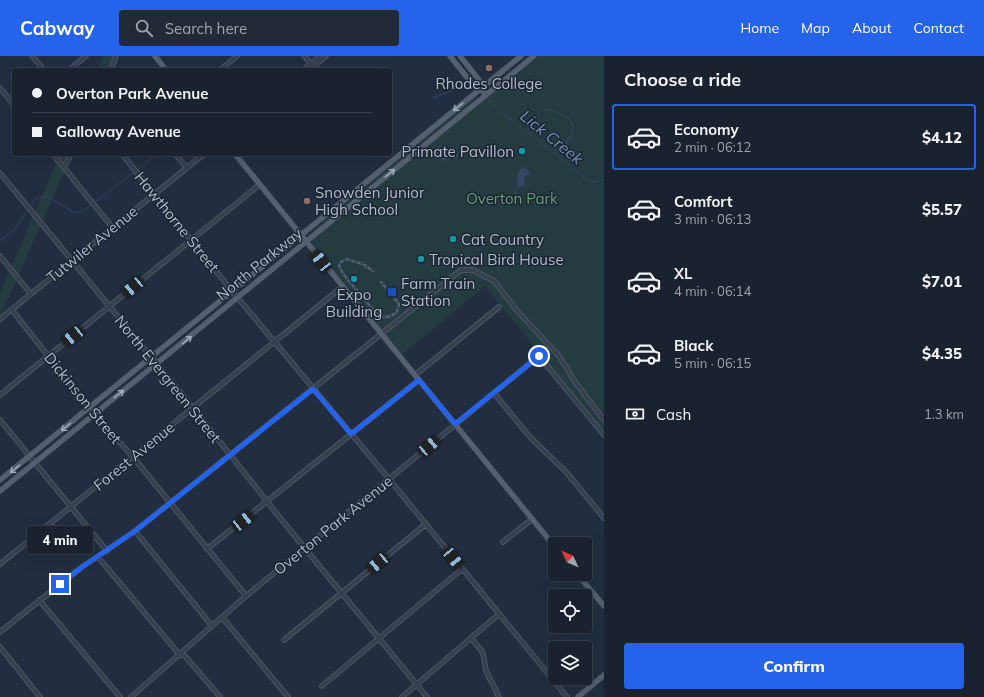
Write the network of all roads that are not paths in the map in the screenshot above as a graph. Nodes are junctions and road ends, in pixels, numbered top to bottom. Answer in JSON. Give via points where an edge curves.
{"nodes":[{"id":1,"x":32,"y":56,"type":"edge"},
{"id":2,"x":86,"y":56,"type":"edge"},
{"id":3,"x":116,"y":56,"type":"edge"},
{"id":4,"x":155,"y":56,"type":"edge"},
{"id":5,"x":237,"y":56,"type":"edge"},
{"id":6,"x":304,"y":56,"type":"edge"},
{"id":7,"x":320,"y":56,"type":"edge"},
{"id":8,"x":326,"y":56,"type":"edge"},
{"id":9,"x":450,"y":56,"type":"edge"},
{"id":10,"x":460,"y":56,"type":"edge"},
{"id":11,"x":521,"y":56,"type":"edge"},
{"id":12,"x":534,"y":56,"type":"edge"},
{"id":13,"x":311,"y":67,"type":"edge"},
{"id":14,"x":42,"y":68,"type":"edge"},
{"id":15,"x":71,"y":68,"type":"edge"},
{"id":16,"x":112,"y":68,"type":"edge"},
{"id":17,"x":164,"y":68,"type":"edge"},
{"id":18,"x":222,"y":68,"type":"edge"},
{"id":19,"x":479,"y":87,"type":"junction"},
{"id":20,"x":0,"y":88,"type":"edge"},
{"id":21,"x":486,"y":95,"type":"junction"},
{"id":22,"x":12,"y":103,"type":"edge"},
{"id":23,"x":55,"y":156,"type":"edge"},
{"id":24,"x":59,"y":156,"type":"edge"},
{"id":25,"x":70,"y":156,"type":"edge"},
{"id":26,"x":124,"y":156,"type":"edge"},
{"id":27,"x":177,"y":156,"type":"edge"},
{"id":28,"x":202,"y":156,"type":"edge"},
{"id":29,"x":237,"y":156,"type":"edge"},
{"id":30,"x":58,"y":160,"type":"junction"},
{"id":31,"x":64,"y":168,"type":"junction"},
{"id":32,"x":187,"y":168,"type":"junction"},
{"id":33,"x":0,"y":173,"type":"edge"},
{"id":34,"x":259,"y":185,"type":"junction"},
{"id":35,"x":155,"y":194,"type":"junction"},
{"id":36,"x":112,"y":227,"type":"junction"},
{"id":37,"x":300,"y":236,"type":"junction"},
{"id":38,"x":192,"y":238,"type":"junction"},
{"id":39,"x":306,"y":242,"type":"junction"},
{"id":40,"x":0,"y":256,"type":"edge"},
{"id":41,"x":71,"y":260,"type":"junction"},
{"id":42,"x":342,"y":288,"type":"junction"},
{"id":43,"x":232,"y":291,"type":"junction"},
{"id":44,"x":31,"y":294,"type":"junction"},
{"id":45,"x":238,"y":297,"type":"junction"},
{"id":46,"x":110,"y":307,"type":"junction"},
{"id":47,"x":499,"y":307,"type":"dead end"},
{"id":48,"x":12,"y":310,"type":"junction"},
{"id":49,"x":0,"y":319,"type":"edge"},
{"id":50,"x":382,"y":334,"type":"junction"},
{"id":51,"x":275,"y":342,"type":"junction"},
{"id":52,"x":48,"y":355,"type":"junction"},
{"id":53,"x":151,"y":358,"type":"junction"},
{"id":54,"x":156,"y":364,"type":"junction"},
{"id":55,"x":417,"y":378,"type":"junction"},
{"id":56,"x":313,"y":389,"type":"junction"},
{"id":57,"x":494,"y":393,"type":"junction"},
{"id":58,"x":0,"y":395,"type":"edge"},
{"id":59,"x":89,"y":408,"type":"junction"},
{"id":60,"x":193,"y":408,"type":"junction"},
{"id":61,"x":94,"y":414,"type":"junction"},
{"id":62,"x":0,"y":420,"type":"edge"},
{"id":63,"x":604,"y":420,"type":"edge"},
{"id":64,"x":455,"y":424,"type":"junction"},
{"id":65,"x":351,"y":434,"type":"junction"},
{"id":66,"x":604,"y":435,"type":"edge"},
{"id":67,"x":230,"y":456,"type":"junction"},
{"id":68,"x":30,"y":457,"type":"junction"},
{"id":69,"x":133,"y":457,"type":"junction"},
{"id":70,"x":34,"y":462,"type":"junction"},
{"id":71,"x":389,"y":479,"type":"junction"},
{"id":72,"x":0,"y":480,"type":"edge"},
{"id":73,"x":0,"y":491,"type":"edge"},
{"id":74,"x":267,"y":502,"type":"junction"},
{"id":75,"x":170,"y":504,"type":"junction"},
{"id":76,"x":71,"y":506,"type":"junction"},
{"id":77,"x":604,"y":518,"type":"edge"},
{"id":78,"x":532,"y":519,"type":"junction"},
{"id":79,"x":426,"y":524,"type":"junction"},
{"id":80,"x":135,"y":531,"type":"junction"},
{"id":81,"x":548,"y":538,"type":"edge"},
{"id":82,"x":503,"y":542,"type":"dead end"},
{"id":83,"x":305,"y":548,"type":"junction"},
{"id":84,"x":207,"y":549,"type":"junction"},
{"id":85,"x":107,"y":551,"type":"junction"},
{"id":86,"x":98,"y":557,"type":"junction"},
{"id":87,"x":0,"y":564,"type":"edge"},
{"id":88,"x":462,"y":570,"type":"junction"},
{"id":89,"x":583,"y":581,"type":"edge"},
{"id":90,"x":343,"y":593,"type":"junction"},
{"id":91,"x":246,"y":596,"type":"junction"},
{"id":92,"x":39,"y":600,"type":"junction"},
{"id":93,"x":604,"y":606,"type":"edge"},
{"id":94,"x":499,"y":614,"type":"junction"},
{"id":95,"x":222,"y":617,"type":"junction"},
{"id":96,"x":212,"y":626,"type":"junction"},
{"id":97,"x":0,"y":632,"type":"edge"},
{"id":98,"x":471,"y":638,"type":"junction"},
{"id":99,"x":380,"y":639,"type":"junction"},
{"id":100,"x":284,"y":640,"type":"dead end"},
{"id":101,"x":0,"y":647,"type":"edge"},
{"id":102,"x":179,"y":654,"type":"junction"},
{"id":103,"x":604,"y":675,"type":"edge"},
{"id":104,"x":417,"y":684,"type":"junction"},
{"id":105,"x":322,"y":686,"type":"dead end"},
{"id":106,"x":40,"y":697,"type":"edge"},
{"id":107,"x":120,"y":697,"type":"edge"},
{"id":108,"x":131,"y":697,"type":"edge"},
{"id":109,"x":220,"y":697,"type":"edge"},
{"id":110,"x":288,"y":697,"type":"edge"},
{"id":111,"x":402,"y":697,"type":"edge"},
{"id":112,"x":427,"y":697,"type":"edge"},
{"id":113,"x":499,"y":697,"type":"edge"},
{"id":114,"x":567,"y":697,"type":"edge"},
{"id":115,"x":578,"y":697,"type":"edge"}],
"edges":[{"from":1,"to":14,"type":"street"},
{"from":2,"to":15,"type":"street"},
{"from":3,"to":16,"type":"street"},
{"from":4,"to":17,"type":"main road"},
{"from":5,"to":18,"type":"street"},
{"from":6,"to":13,"type":"street"},
{"from":7,"to":13,"type":"street"},
{"from":8,"to":13,"type":"street"},
{"from":9,"to":19,"type":"main road","via":[[473,85]]},
{"from":10,"to":19,"type":"main road","via":[[479,80]]},
{"from":11,"to":19,"type":"main road","name":"North Parkway"},
{"from":12,"to":21,"type":"main road","name":"North Parkway"},
{"from":19,"to":21,"type":"main road"},
{"from":19,"to":37,"type":"main road","name":"North Parkway","one_way":true},
{"from":20,"to":22,"type":"street"},
{"from":39,"to":21,"type":"main road","name":"North Parkway","one_way":true},
{"from":23,"to":30,"type":"street"},
{"from":24,"to":30,"type":"street"},
{"from":25,"to":31,"type":"street"},
{"from":26,"to":35,"type":"street","name":"Hawthorne Street"},
{"from":27,"to":32,"type":"street"},
{"from":28,"to":32,"type":"street","name":"Tutwiler Avenue"},
{"from":29,"to":34,"type":"main road"},
{"from":30,"to":31,"type":"street"},
{"from":31,"to":36,"type":"street"},
{"from":32,"to":35,"type":"street","name":"Tutwiler Avenue"},
{"from":33,"to":41,"type":"street","name":"North Evergreen Street"},
{"from":34,"to":37,"type":"main road"},
{"from":34,"to":38,"type":"street"},
{"from":35,"to":36,"type":"street","name":"Tutwiler Avenue"},
{"from":35,"to":38,"type":"street","name":"Hawthorne Street"},
{"from":36,"to":41,"type":"street","name":"Tutwiler Avenue"},
{"from":37,"to":39,"type":"main road"},
{"from":37,"to":43,"type":"main road","name":"North Parkway"},
{"from":38,"to":43,"type":"street","name":"Hawthorne Street"},
{"from":38,"to":46,"type":"street"},
{"from":39,"to":42,"type":"main road"},
{"from":39,"to":45,"type":"main road","name":"North Parkway"},
{"from":40,"to":44,"type":"street"},
{"from":41,"to":44,"type":"street","name":"Tutwiler Avenue"},
{"from":41,"to":46,"type":"street","name":"North Evergreen Street"},
{"from":42,"to":50,"type":"main road"},
{"from":42,"to":51,"type":"street","name":"Forest Avenue"},
{"from":43,"to":45,"type":"street","name":"Hawthorne Street"},
{"from":43,"to":53,"type":"main road","name":"North Parkway"},
{"from":44,"to":48,"type":"street","name":"Tutwiler Avenue"},
{"from":45,"to":51,"type":"street","name":"Hawthorne Street"},
{"from":54,"to":45,"type":"main road","name":"North Parkway","one_way":true},
{"from":46,"to":52,"type":"street"},
{"from":46,"to":53,"type":"street","name":"North Evergreen Street"},
{"from":47,"to":55,"type":"street"},
{"from":48,"to":49,"type":"street","name":"Tutwiler Avenue"},
{"from":48,"to":52,"type":"street","name":"Dickinson Street"},
{"from":50,"to":55,"type":"main road"},
{"from":50,"to":56,"type":"street"},
{"from":50,"to":63,"type":"street","via":[[459,271],[473,270],[494,281],[519,314],[560,357],[575,382]]},
{"from":51,"to":56,"type":"street","name":"Hawthorne Street"},
{"from":51,"to":60,"type":"street","name":"Forest Avenue"},
{"from":52,"to":58,"type":"street"},
{"from":52,"to":59,"type":"street","name":"Dickinson Street"},
{"from":53,"to":54,"type":"street","name":"North Evergreen Street"},
{"from":53,"to":59,"type":"main road","name":"North Parkway"},
{"from":54,"to":60,"type":"street","name":"North Evergreen Street"},
{"from":61,"to":54,"type":"main road","name":"North Parkway","one_way":true},
{"from":55,"to":64,"type":"main road"},
{"from":55,"to":65,"type":"street"},
{"from":56,"to":65,"type":"street","name":"Hawthorne Street"},
{"from":56,"to":67,"type":"street"},
{"from":57,"to":64,"type":"street","name":"Overton Park Avenue"},
{"from":57,"to":66,"type":"street","name":"Overton Park Avenue","via":[[539,356]]},
{"from":57,"to":77,"type":"street","via":[[524,429],[568,474]]},
{"from":59,"to":61,"type":"street","name":"Dickinson Street"},
{"from":59,"to":68,"type":"main road","name":"North Parkway","one_way":true},
{"from":60,"to":67,"type":"street","name":"North Evergreen Street"},
{"from":60,"to":69,"type":"street","name":"Forest Avenue"},
{"from":61,"to":69,"type":"street","name":"Dickinson Street"},
{"from":61,"to":70,"type":"main road","name":"North Parkway"},
{"from":62,"to":68,"type":"street"},
{"from":64,"to":71,"type":"street","name":"Overton Park Avenue"},
{"from":64,"to":78,"type":"main road"},
{"from":65,"to":71,"type":"street","name":"Hawthorne Street"},
{"from":65,"to":74,"type":"street"},
{"from":67,"to":74,"type":"street","name":"North Evergreen Street"},
{"from":67,"to":75,"type":"street"},
{"from":68,"to":70,"type":"street"},
{"from":68,"to":72,"type":"main road","name":"North Parkway","one_way":true},
{"from":69,"to":75,"type":"street","name":"Dickinson Street"},
{"from":69,"to":76,"type":"street","name":"Forest Avenue"},
{"from":70,"to":73,"type":"main road","name":"North Parkway"},
{"from":70,"to":76,"type":"street"},
{"from":71,"to":79,"type":"street","name":"Hawthorne Street"},
{"from":71,"to":83,"type":"street","name":"Overton Park Avenue"},
{"from":74,"to":83,"type":"street","name":"North Evergreen Street"},
{"from":74,"to":84,"type":"street"},
{"from":75,"to":80,"type":"street"},
{"from":75,"to":84,"type":"street","name":"Dickinson Street"},
{"from":76,"to":85,"type":"street"},
{"from":76,"to":87,"type":"street","name":"Forest Avenue"},
{"from":78,"to":81,"type":"main road"},
{"from":78,"to":82,"type":"street"},
{"from":79,"to":88,"type":"street","name":"Hawthorne Street"},
{"from":79,"to":90,"type":"street"},
{"from":80,"to":85,"type":"street"},
{"from":80,"to":96,"type":"street"},
{"from":83,"to":90,"type":"street","name":"North Evergreen Street"},
{"from":83,"to":91,"type":"street","name":"Overton Park Avenue"},
{"from":84,"to":91,"type":"street","name":"Dickinson Street"},
{"from":85,"to":86,"type":"street"},
{"from":86,"to":92,"type":"street"},
{"from":86,"to":102,"type":"street"},
{"from":88,"to":94,"type":"street","name":"Hawthorne Street"},
{"from":88,"to":99,"type":"street"},
{"from":89,"to":93,"type":"main road"},
{"from":90,"to":99,"type":"street","name":"North Evergreen Street"},
{"from":90,"to":100,"type":"street"},
{"from":91,"to":95,"type":"street","name":"Overton Park Avenue"},
{"from":92,"to":97,"type":"street"},
{"from":92,"to":107,"type":"street"},
{"from":94,"to":98,"type":"street"},
{"from":94,"to":114,"type":"street","name":"Hawthorne Street"},
{"from":95,"to":96,"type":"street","name":"Overton Park Avenue"},
{"from":95,"to":110,"type":"street"},
{"from":96,"to":102,"type":"street","name":"Overton Park Avenue"},
{"from":98,"to":104,"type":"street"},
{"from":98,"to":113,"type":"street","via":[[483,652],[486,671]]},
{"from":99,"to":104,"type":"street","name":"North Evergreen Street"},
{"from":99,"to":105,"type":"street"},
{"from":101,"to":106,"type":"street"},
{"from":102,"to":108,"type":"street","name":"Overton Park Avenue"},
{"from":102,"to":109,"type":"street","via":[[185,656]]},
{"from":103,"to":115,"type":"main road"},
{"from":104,"to":111,"type":"street"},
{"from":104,"to":112,"type":"street","name":"North Evergreen Street"}]}
